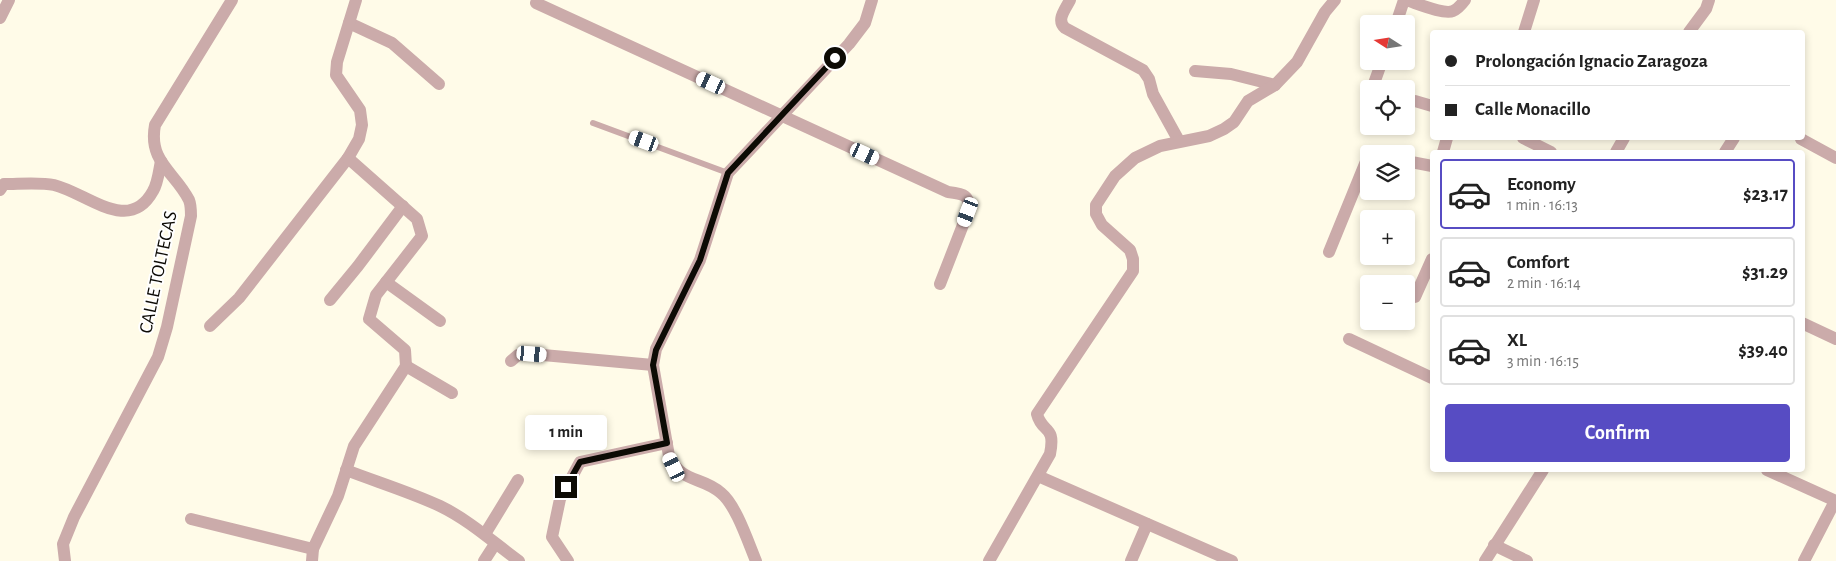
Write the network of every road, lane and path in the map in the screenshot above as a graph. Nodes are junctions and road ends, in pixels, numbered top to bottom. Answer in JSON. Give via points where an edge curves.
{"nodes":[{"id":1,"x":232,"y":0,"type":"edge"},
{"id":2,"x":356,"y":0,"type":"edge"},
{"id":3,"x":872,"y":0,"type":"edge"},
{"id":4,"x":1070,"y":0,"type":"edge"},
{"id":5,"x":1335,"y":0,"type":"edge"},
{"id":6,"x":1405,"y":0,"type":"edge"},
{"id":7,"x":1465,"y":0,"type":"edge"},
{"id":8,"x":1534,"y":0,"type":"edge"},
{"id":9,"x":1709,"y":0,"type":"edge"},
{"id":10,"x":536,"y":3,"type":"dead end"},
{"id":11,"x":1399,"y":15,"type":"edge"},
{"id":12,"x":349,"y":23,"type":"junction"},
{"id":13,"x":1525,"y":30,"type":"edge"},
{"id":14,"x":1690,"y":30,"type":"edge"},
{"id":15,"x":1195,"y":71,"type":"dead end"},
{"id":16,"x":439,"y":84,"type":"dead end"},
{"id":17,"x":1275,"y":85,"type":"junction"},
{"id":18,"x":1415,"y":101,"type":"dead end"},
{"id":19,"x":1430,"y":105,"type":"edge"},
{"id":20,"x":781,"y":115,"type":"junction"},
{"id":21,"x":592,"y":123,"type":"dead end"},
{"id":22,"x":1527,"y":140,"type":"edge"},
{"id":23,"x":1802,"y":140,"type":"edge"},
{"id":24,"x":1179,"y":141,"type":"junction"},
{"id":25,"x":1548,"y":150,"type":"edge"},
{"id":26,"x":348,"y":158,"type":"junction"},
{"id":27,"x":1836,"y":158,"type":"edge"},
{"id":28,"x":161,"y":161,"type":"junction"},
{"id":29,"x":1415,"y":163,"type":"edge"},
{"id":30,"x":1430,"y":166,"type":"edge"},
{"id":31,"x":728,"y":173,"type":"junction"},
{"id":32,"x":1360,"y":176,"type":"edge"},
{"id":33,"x":0,"y":190,"type":"edge"},
{"id":34,"x":402,"y":206,"type":"junction"},
{"id":35,"x":1329,"y":252,"type":"dead end"},
{"id":36,"x":1430,"y":263,"type":"edge"},
{"id":37,"x":386,"y":282,"type":"junction"},
{"id":38,"x":940,"y":284,"type":"dead end"},
{"id":39,"x":1415,"y":297,"type":"dead end"},
{"id":40,"x":330,"y":300,"type":"dead end"},
{"id":41,"x":440,"y":321,"type":"dead end"},
{"id":42,"x":1805,"y":324,"type":"edge"},
{"id":43,"x":210,"y":326,"type":"dead end"},
{"id":44,"x":1349,"y":338,"type":"dead end"},
{"id":45,"x":1836,"y":339,"type":"edge"},
{"id":46,"x":511,"y":361,"type":"dead end"},
{"id":47,"x":653,"y":365,"type":"junction"},
{"id":48,"x":406,"y":366,"type":"junction"},
{"id":49,"x":1430,"y":377,"type":"edge"},
{"id":50,"x":452,"y":393,"type":"dead end"},
{"id":51,"x":667,"y":443,"type":"junction"},
{"id":52,"x":346,"y":470,"type":"junction"},
{"id":53,"x":1542,"y":472,"type":"edge"},
{"id":54,"x":1771,"y":472,"type":"edge"},
{"id":55,"x":1038,"y":476,"type":"junction"},
{"id":56,"x":518,"y":480,"type":"dead end"},
{"id":57,"x":1836,"y":501,"type":"edge"},
{"id":58,"x":191,"y":519,"type":"dead end"},
{"id":59,"x":1147,"y":524,"type":"junction"},
{"id":60,"x":485,"y":534,"type":"junction"},
{"id":61,"x":495,"y":544,"type":"junction"},
{"id":62,"x":1494,"y":545,"type":"junction"},
{"id":63,"x":312,"y":555,"type":"edge"},
{"id":64,"x":64,"y":561,"type":"edge"},
{"id":65,"x":484,"y":561,"type":"edge"},
{"id":66,"x":519,"y":561,"type":"edge"},
{"id":67,"x":568,"y":561,"type":"edge"},
{"id":68,"x":756,"y":561,"type":"edge"},
{"id":69,"x":989,"y":561,"type":"edge"},
{"id":70,"x":1131,"y":561,"type":"edge"},
{"id":71,"x":1232,"y":561,"type":"edge"},
{"id":72,"x":1485,"y":561,"type":"edge"},
{"id":73,"x":1526,"y":561,"type":"edge"},
{"id":74,"x":1804,"y":561,"type":"edge"}],
"edges":[{"from":1,"to":28,"type":"street","name":"CALLE TOLTECAS","via":[[156,125],[154,150]]},
{"from":2,"to":12,"type":"street"},
{"from":3,"to":20,"type":"street","via":[[865,23]]},
{"from":4,"to":24,"type":"street","via":[[1061,24],[1143,70]]},
{"from":5,"to":17,"type":"street","via":[[1296,62]]},
{"from":6,"to":7,"type":"street","via":[[1451,12]]},
{"from":6,"to":11,"type":"street"},
{"from":8,"to":13,"type":"street"},
{"from":9,"to":14,"type":"street"},
{"from":10,"to":20,"type":"street"},
{"from":12,"to":16,"type":"street","via":[[392,43]]},
{"from":12,"to":26,"type":"street","via":[[336,75],[360,110],[362,126],[359,140]]},
{"from":15,"to":17,"type":"street","via":[[1231,74]]},
{"from":17,"to":24,"type":"street","via":[[1248,102],[1224,130]]},
{"from":18,"to":19,"type":"street"},
{"from":20,"to":31,"type":"street"},
{"from":20,"to":38,"type":"street","via":[[967,198],[968,212]]},
{"from":21,"to":31,"type":"lane"},
{"from":22,"to":25,"type":"street"},
{"from":23,"to":27,"type":"street"},
{"from":24,"to":55,"type":"street","via":[[1135,158],[1115,176],[1096,205],[1096,214],[1102,225],[1130,250],[1133,271],[1037,414],[1053,440],[1050,454]]},
{"from":26,"to":34,"type":"street"},
{"from":26,"to":43,"type":"street","via":[[238,298]]},
{"from":28,"to":33,"type":"street","via":[[154,190],[133,211],[117,211],[54,185],[4,184]]},
{"from":28,"to":64,"type":"street","name":"CALLE TOLTECAS","via":[[190,202],[191,216],[167,327],[158,357],[74,517],[63,544]]},
{"from":29,"to":30,"type":"street"},
{"from":31,"to":47,"type":"street","via":[[700,260],[656,350]]},
{"from":32,"to":35,"type":"street"},
{"from":34,"to":37,"type":"street","via":[[417,219],[422,236]]},
{"from":34,"to":40,"type":"street"},
{"from":36,"to":39,"type":"street"},
{"from":37,"to":41,"type":"street"},
{"from":37,"to":48,"type":"street","via":[[376,296],[369,319],[405,350]]},
{"from":42,"to":45,"type":"street"},
{"from":44,"to":49,"type":"street"},
{"from":46,"to":47,"type":"street","via":[[518,355],[532,354]]},
{"from":47,"to":51,"type":"street"},
{"from":48,"to":50,"type":"street"},
{"from":48,"to":52,"type":"street","via":[[354,446]]},
{"from":51,"to":67,"type":"street","via":[[580,462],[560,499],[552,538]]},
{"from":51,"to":68,"type":"street","via":[[674,467],[721,492],[730,502]]},
{"from":52,"to":60,"type":"street","via":[[441,507]]},
{"from":52,"to":63,"type":"street"},
{"from":53,"to":62,"type":"street"},
{"from":54,"to":57,"type":"street"},
{"from":55,"to":59,"type":"street"},
{"from":55,"to":69,"type":"street"},
{"from":56,"to":60,"type":"street"},
{"from":57,"to":74,"type":"street"},
{"from":58,"to":63,"type":"street"},
{"from":59,"to":70,"type":"street"},
{"from":59,"to":71,"type":"street"},
{"from":60,"to":61,"type":"street"},
{"from":61,"to":65,"type":"street"},
{"from":61,"to":66,"type":"street"},
{"from":62,"to":72,"type":"street"},
{"from":62,"to":73,"type":"street"}]}
